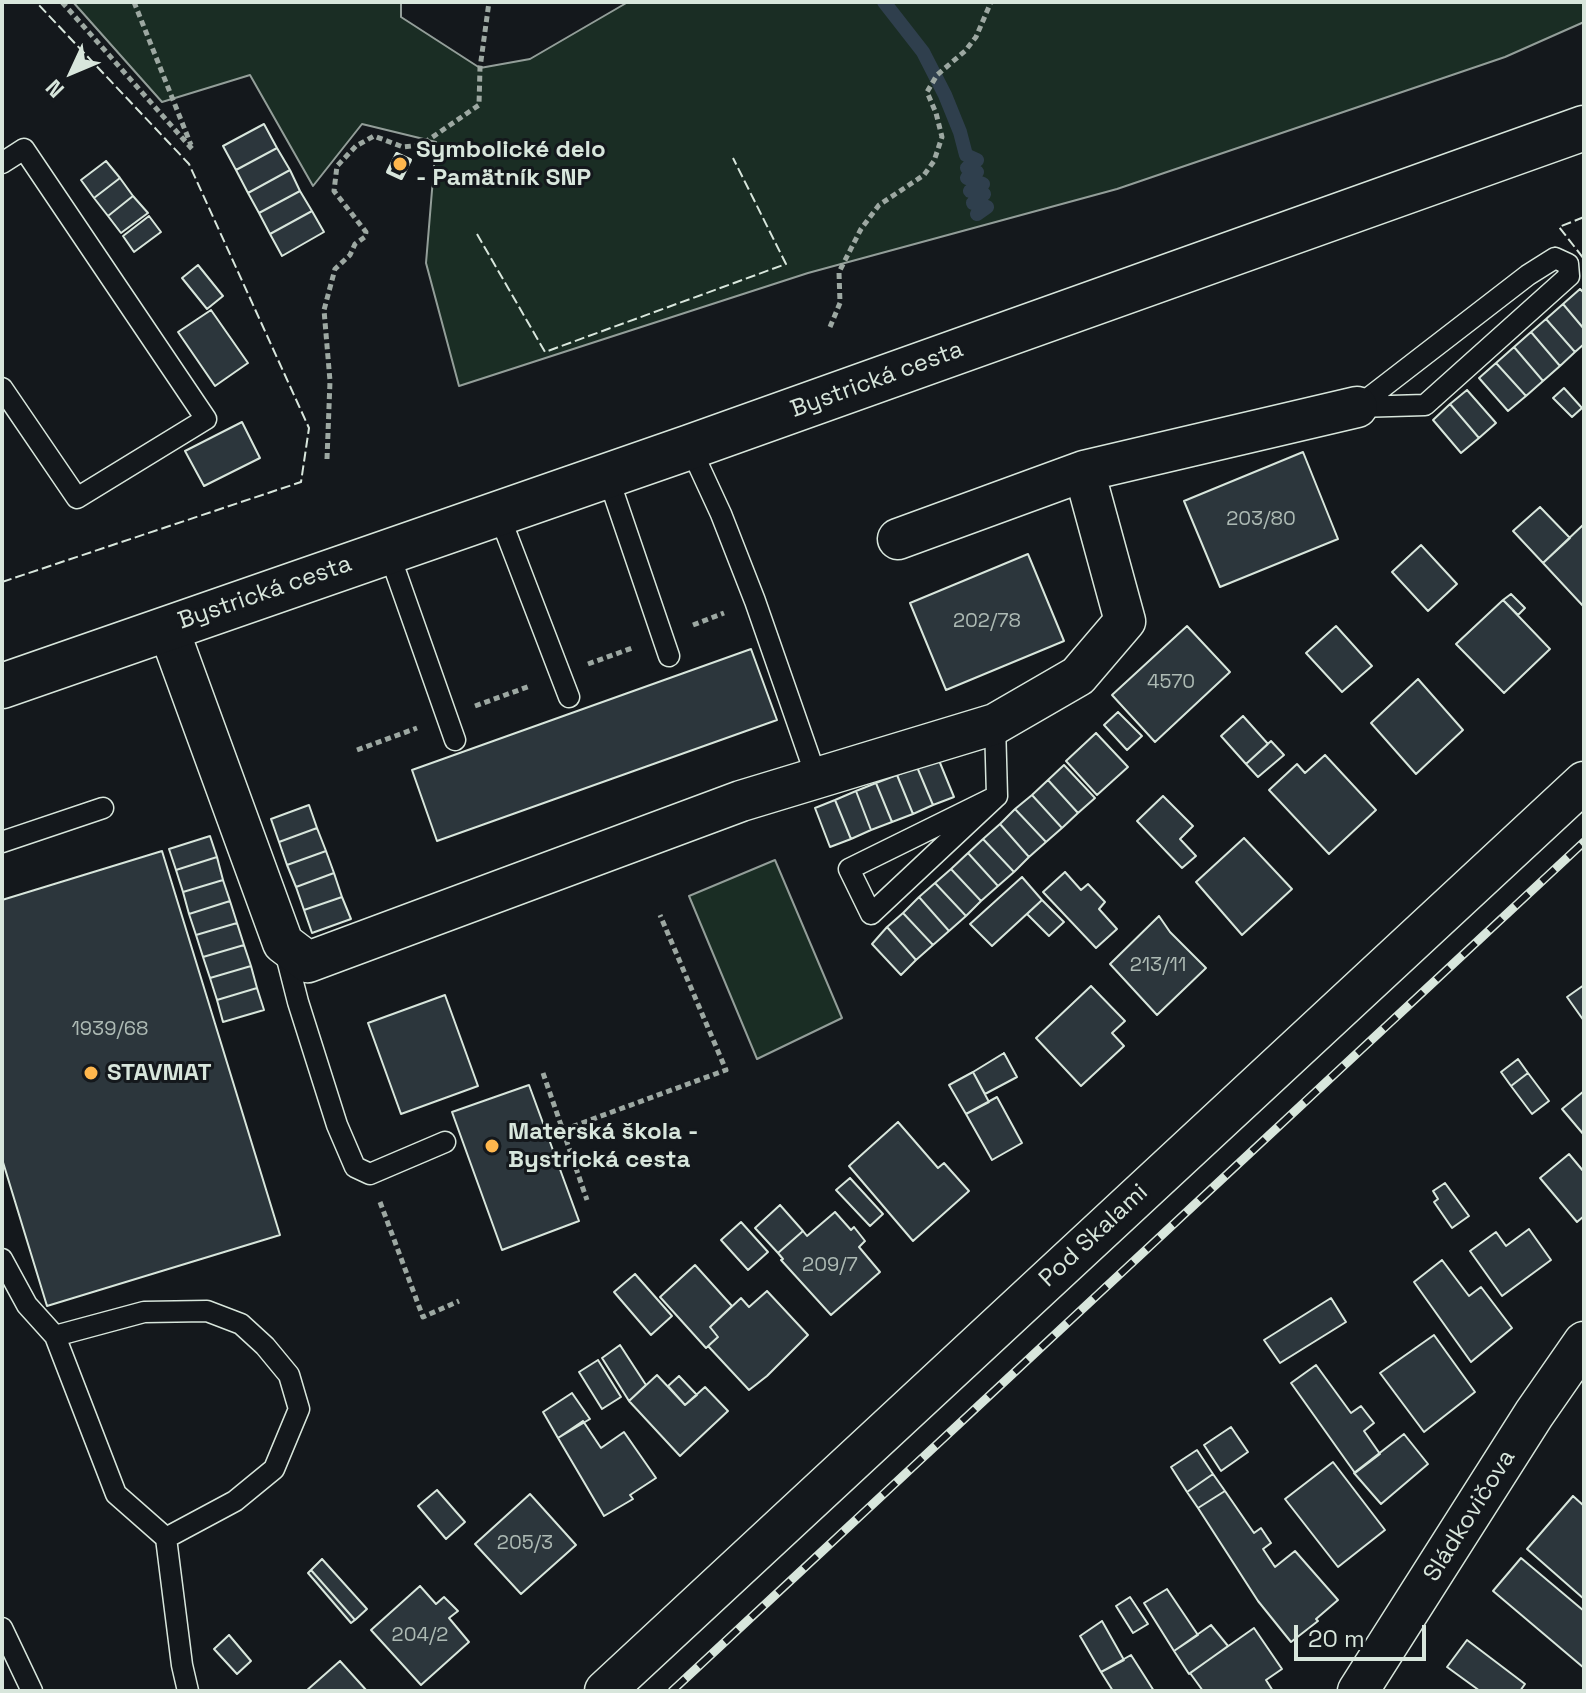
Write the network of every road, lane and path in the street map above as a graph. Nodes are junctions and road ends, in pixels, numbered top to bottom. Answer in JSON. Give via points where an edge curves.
{"nodes":[{"id":1,"x":62,"y":2,"type":"edge"},
{"id":2,"x":134,"y":2,"type":"edge"},
{"id":3,"x":489,"y":2,"type":"edge"},
{"id":4,"x":991,"y":2,"type":"edge"},
{"id":5,"x":1584,"y":128,"type":"edge"},
{"id":6,"x":2,"y":163,"type":"edge"},
{"id":7,"x":830,"y":327,"type":"dead end"},
{"id":8,"x":2,"y":388,"type":"edge"},
{"id":9,"x":1357,"y":407,"type":"junction"},
{"id":10,"x":690,"y":447,"type":"junction"},
{"id":11,"x":327,"y":459,"type":"dead end"},
{"id":12,"x":1084,"y":471,"type":"junction"},
{"id":13,"x":607,"y":474,"type":"junction"},
{"id":14,"x":498,"y":512,"type":"junction"},
{"id":15,"x":898,"y":539,"type":"dead end"},
{"id":16,"x":388,"y":550,"type":"junction"},
{"id":17,"x":168,"y":628,"type":"junction"},
{"id":18,"x":669,"y":656,"type":"dead end"},
{"id":19,"x":2,"y":686,"type":"edge"},
{"id":20,"x":569,"y":697,"type":"dead end"},
{"id":21,"x":995,"y":724,"type":"junction"},
{"id":22,"x":455,"y":740,"type":"dead end"},
{"id":23,"x":817,"y":779,"type":"junction"},
{"id":24,"x":1584,"y":782,"type":"edge"},
{"id":25,"x":997,"y":796,"type":"junction"},
{"id":26,"x":103,"y":808,"type":"dead end"},
{"id":27,"x":2,"y":842,"type":"edge"},
{"id":28,"x":660,"y":915,"type":"dead end"},
{"id":29,"x":283,"y":943,"type":"junction"},
{"id":30,"x":543,"y":1073,"type":"dead end"},
{"id":31,"x":563,"y":1130,"type":"junction"},
{"id":32,"x":445,"y":1142,"type":"dead end"},
{"id":33,"x":370,"y":1174,"type":"junction"},
{"id":34,"x":587,"y":1200,"type":"dead end"},
{"id":35,"x":2,"y":1259,"type":"edge"},
{"id":36,"x":459,"y":1301,"type":"dead end"},
{"id":37,"x":55,"y":1336,"type":"junction"},
{"id":38,"x":1584,"y":1342,"type":"edge"},
{"id":39,"x":166,"y":1538,"type":"junction"},
{"id":40,"x":2,"y":1628,"type":"edge"},
{"id":41,"x":32,"y":1691,"type":"edge"},
{"id":42,"x":188,"y":1691,"type":"edge"},
{"id":43,"x":605,"y":1691,"type":"edge"},
{"id":44,"x":1358,"y":1691,"type":"edge"}],
"edges":[{"from":1,"to":2,"type":"path","via":[[193,150]]},
{"from":3,"to":11,"type":"path","via":[[479,105],[421,145],[403,147],[374,136],[337,166],[334,191],[366,232],[335,269],[324,310],[330,381]]},
{"from":4,"to":7,"type":"path","via":[[976,37],[927,92],[942,137],[934,161],[924,175],[879,205],[861,229],[839,272],[840,303]]},
{"from":5,"to":10,"type":"main road","name":"Bystrická cesta"},
{"from":6,"to":8,"type":"lane","via":[[24,149],[206,419],[77,498]]},
{"from":9,"to":9,"type":"lane","via":[[1425,405],[1569,276],[1568,264],[1555,258],[1528,275]]},
{"from":9,"to":12,"type":"street"},
{"from":10,"to":13,"type":"main road","name":"Bystrická cesta"},
{"from":10,"to":23,"type":"lane","via":[[755,601]]},
{"from":12,"to":15,"type":"street"},
{"from":12,"to":21,"type":"street","via":[[1125,621],[1078,676]]},
{"from":13,"to":14,"type":"main road","name":"Bystrická cesta"},
{"from":13,"to":18,"type":"lane"},
{"from":14,"to":16,"type":"main road","name":"Bystrická cesta"},
{"from":14,"to":20,"type":"lane"},
{"from":16,"to":17,"type":"main road","name":"Bystrická cesta"},
{"from":16,"to":22,"type":"lane"},
{"from":17,"to":19,"type":"main road","name":"Bystrická cesta"},
{"from":17,"to":29,"type":"street","name":"Bystrická cesta"},
{"from":21,"to":23,"type":"street"},
{"from":21,"to":25,"type":"lane"},
{"from":23,"to":29,"type":"street","via":[[741,801],[308,962]]},
{"from":24,"to":43,"type":"street","name":"Pod Skalami"},
{"from":25,"to":25,"type":"lane","via":[[905,882],[871,914],[849,869]]},
{"from":26,"to":27,"type":"lane"},
{"from":28,"to":31,"type":"path","via":[[726,1070]]},
{"from":29,"to":33,"type":"lane","via":[[337,1125],[355,1167]]},
{"from":30,"to":31,"type":"path"},
{"from":31,"to":34,"type":"path"},
{"from":32,"to":33,"type":"lane"},
{"from":33,"to":36,"type":"path","via":[[423,1317]]},
{"from":35,"to":37,"type":"lane","via":[[27,1305]]},
{"from":37,"to":39,"type":"lane","via":[[116,1494]]},
{"from":37,"to":39,"type":"lane","via":[[144,1312],[207,1311],[241,1324],[289,1375],[299,1409],[274,1469],[235,1501]]},
{"from":38,"to":44,"type":"street","name":"Sládkovičova"},
{"from":39,"to":42,"type":"lane"},
{"from":40,"to":41,"type":"lane"}]}
